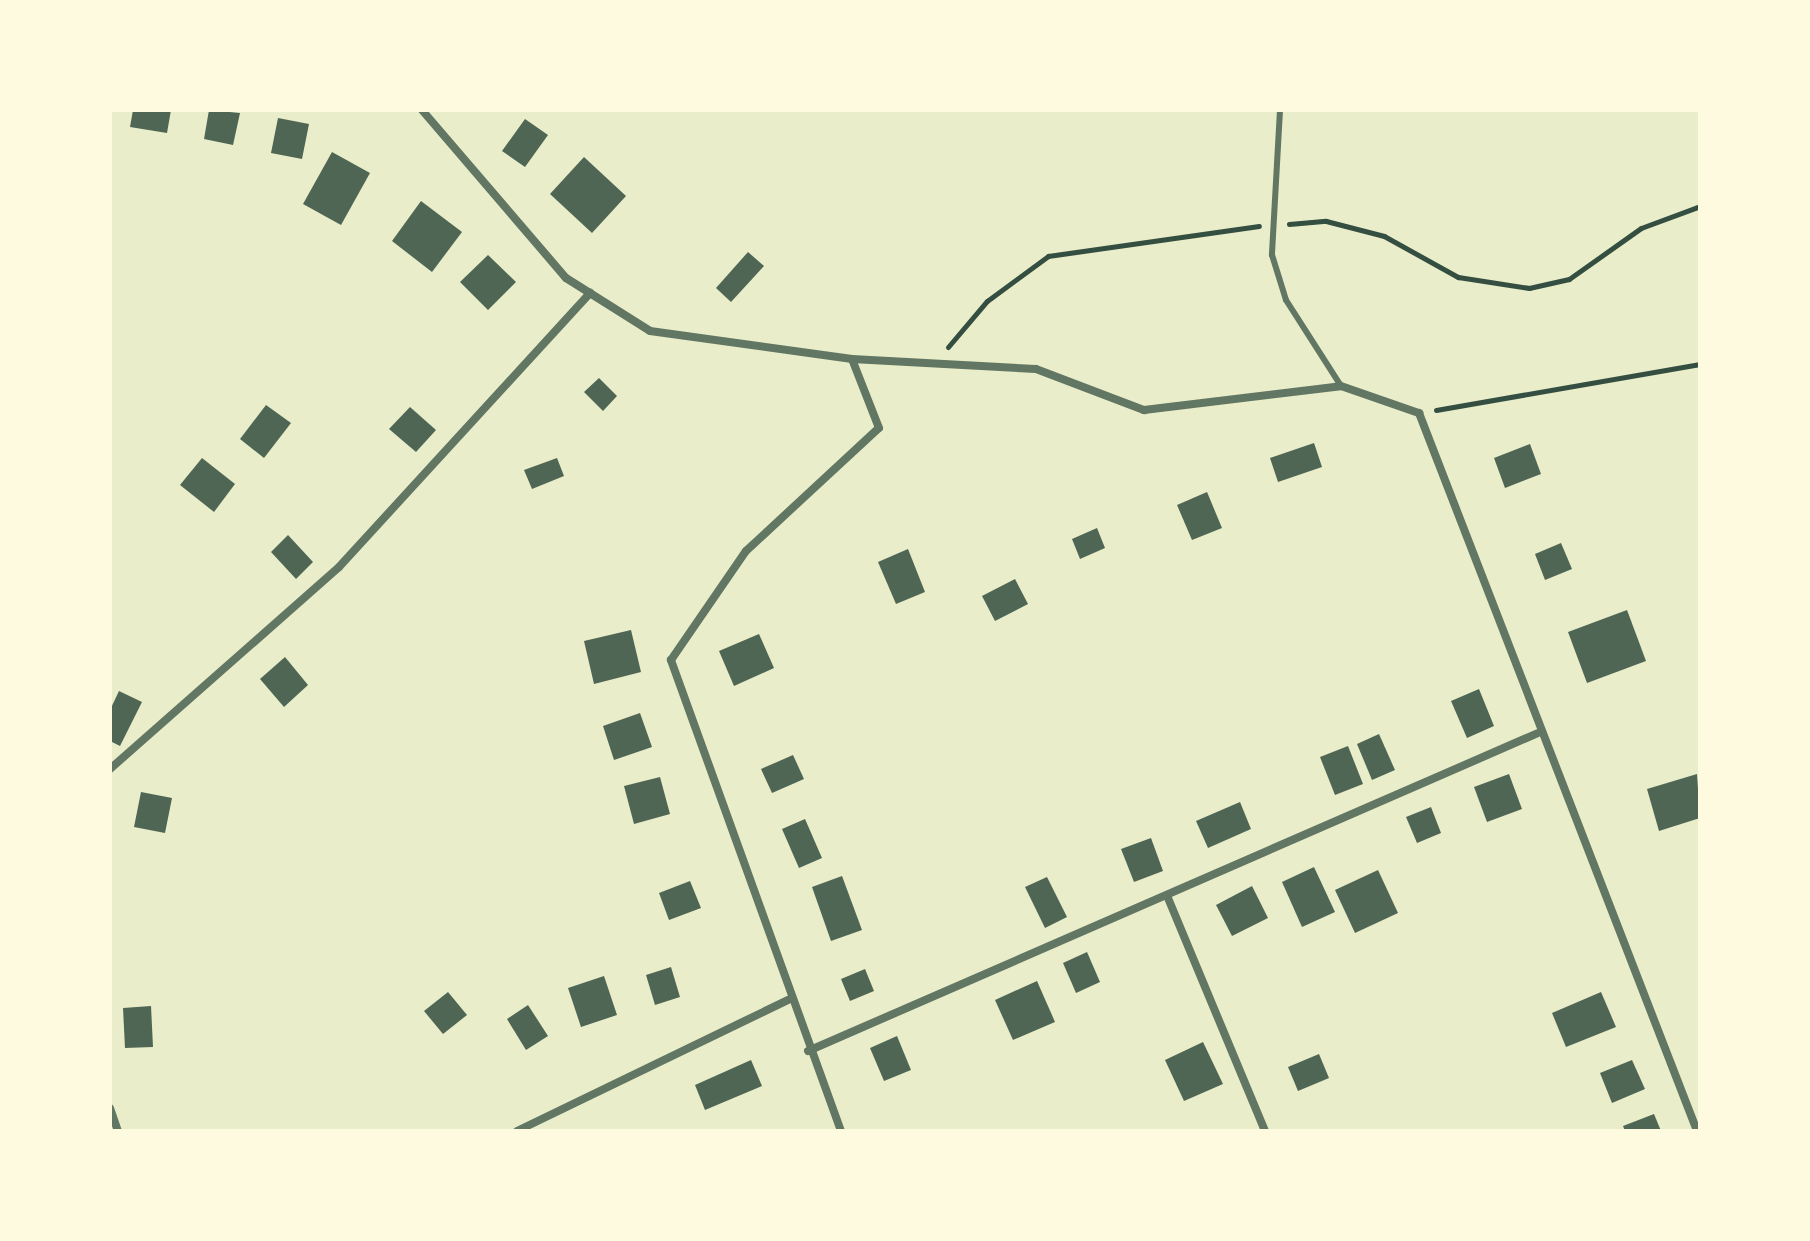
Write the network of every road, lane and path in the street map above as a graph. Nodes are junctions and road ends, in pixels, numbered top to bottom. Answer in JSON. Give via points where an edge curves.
{"nodes":[{"id":1,"x":422,"y":110,"type":"edge"},
{"id":2,"x":1280,"y":110,"type":"edge"},
{"id":3,"x":1700,"y":206,"type":"edge"},
{"id":4,"x":1272,"y":225,"type":"junction"},
{"id":5,"x":590,"y":293,"type":"junction"},
{"id":6,"x":852,"y":359,"type":"junction"},
{"id":7,"x":934,"y":363,"type":"junction"},
{"id":8,"x":1700,"y":364,"type":"edge"},
{"id":9,"x":1341,"y":386,"type":"junction"},
{"id":10,"x":1419,"y":413,"type":"junction"},
{"id":11,"x":1538,"y":733,"type":"junction"},
{"id":12,"x":110,"y":769,"type":"edge"},
{"id":13,"x":1168,"y":898,"type":"junction"},
{"id":14,"x":790,"y":999,"type":"junction"},
{"id":15,"x":808,"y":1051,"type":"junction"},
{"id":16,"x":110,"y":1108,"type":"edge"},
{"id":17,"x":118,"y":1131,"type":"edge"},
{"id":18,"x":517,"y":1131,"type":"edge"},
{"id":19,"x":841,"y":1131,"type":"edge"},
{"id":20,"x":1265,"y":1131,"type":"edge"},
{"id":21,"x":1697,"y":1131,"type":"edge"}],
"edges":[{"from":1,"to":5,"type":"street","via":[[566,278]]},
{"from":2,"to":4,"type":"lane"},
{"from":3,"to":4,"type":"path","via":[[1641,228],[1569,279],[1529,288],[1458,277],[1384,236],[1326,221]]},
{"from":4,"to":7,"type":"path","via":[[1048,256],[987,301]]},
{"from":4,"to":9,"type":"lane","via":[[1272,255],[1286,300]]},
{"from":5,"to":6,"type":"street","via":[[650,331]]},
{"from":5,"to":12,"type":"street","via":[[339,567]]},
{"from":6,"to":7,"type":"street"},
{"from":6,"to":14,"type":"street","via":[[879,428],[746,551],[671,660]]},
{"from":7,"to":9,"type":"street","via":[[1036,369],[1144,410]]},
{"from":8,"to":10,"type":"path"},
{"from":9,"to":10,"type":"street"},
{"from":10,"to":11,"type":"street"},
{"from":11,"to":13,"type":"street"},
{"from":11,"to":21,"type":"street"},
{"from":13,"to":15,"type":"street"},
{"from":13,"to":20,"type":"street"},
{"from":14,"to":15,"type":"street"},
{"from":14,"to":18,"type":"street"},
{"from":15,"to":19,"type":"street"},
{"from":16,"to":17,"type":"street"}]}
